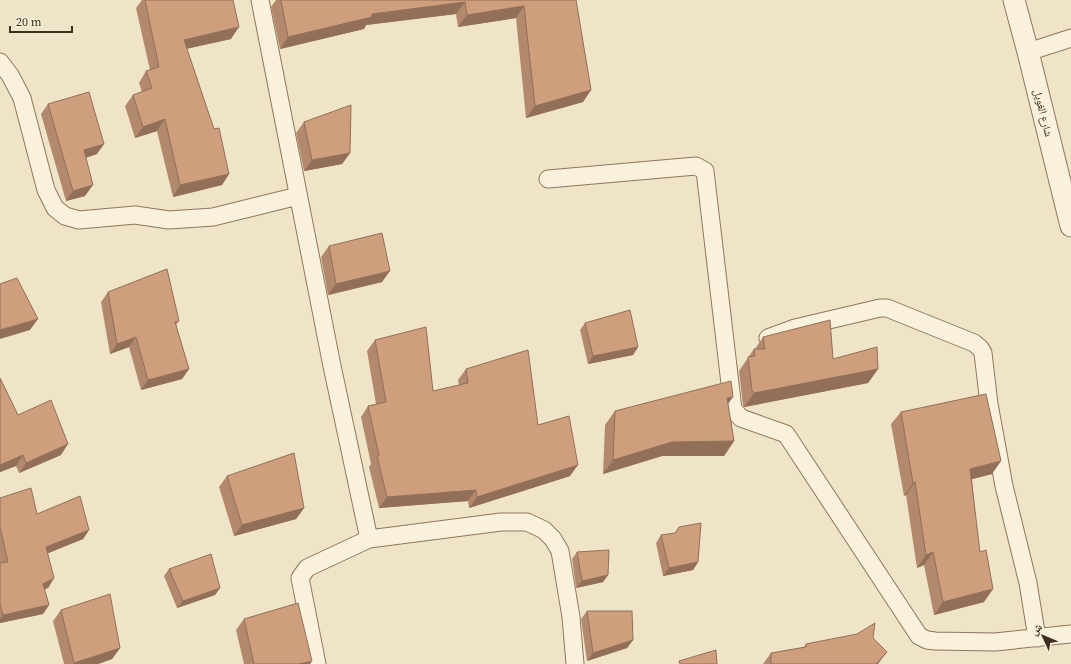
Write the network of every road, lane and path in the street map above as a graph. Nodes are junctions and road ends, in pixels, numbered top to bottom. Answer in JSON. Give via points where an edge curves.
{"nodes":[{"id":1,"x":260,"y":0,"type":"edge"},
{"id":2,"x":1014,"y":0,"type":"edge"},
{"id":3,"x":1071,"y":38,"type":"edge"},
{"id":4,"x":1028,"y":52,"type":"junction"},
{"id":5,"x":0,"y":62,"type":"edge"},
{"id":6,"x":548,"y":179,"type":"dead end"},
{"id":7,"x":298,"y":196,"type":"junction"},
{"id":8,"x":1071,"y":226,"type":"edge"},
{"id":9,"x":768,"y":338,"type":"edge"},
{"id":10,"x":369,"y":539,"type":"junction"},
{"id":11,"x":1071,"y":634,"type":"edge"},
{"id":12,"x":1037,"y":638,"type":"junction"},
{"id":13,"x":317,"y":664,"type":"edge"},
{"id":14,"x":575,"y":664,"type":"edge"}],
"edges":[{"from":1,"to":7,"type":"street"},
{"from":2,"to":4,"type":"street","name":"شارع الغويل"},
{"from":3,"to":4,"type":"street"},
{"from":4,"to":8,"type":"street","name":"شارع الغويل"},
{"from":5,"to":7,"type":"street","via":[[22,98],[46,190],[55,208],[66,216],[79,220],[135,215],[169,220],[213,217]]},
{"from":6,"to":12,"type":"street","via":[[696,166],[704,171],[733,409],[741,418],[786,434],[919,636],[935,641],[995,642]]},
{"from":7,"to":10,"type":"street"},
{"from":9,"to":12,"type":"street","via":[[795,328],[887,308],[974,343],[980,348],[983,353],[989,404],[1004,486],[1028,583]]},
{"from":10,"to":13,"type":"street","via":[[307,568],[300,578]]},
{"from":10,"to":14,"type":"street","via":[[500,522],[527,522],[544,530],[560,551],[571,616]]},
{"from":11,"to":12,"type":"street"}]}
